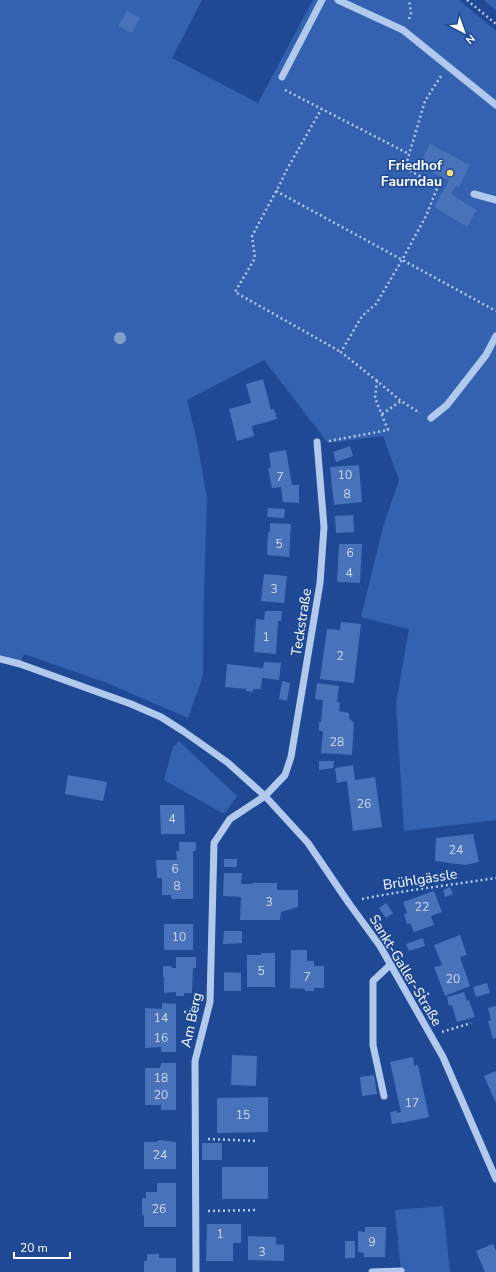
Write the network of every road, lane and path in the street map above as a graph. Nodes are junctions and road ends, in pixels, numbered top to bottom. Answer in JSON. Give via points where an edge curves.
{"nodes":[{"id":1,"x":322,"y":0,"type":"edge"},
{"id":2,"x":338,"y":0,"type":"edge"},
{"id":3,"x":409,"y":0,"type":"edge"},
{"id":4,"x":467,"y":0,"type":"edge"},
{"id":5,"x":496,"y":24,"type":"edge"},
{"id":6,"x":403,"y":30,"type":"junction"},
{"id":7,"x":448,"y":66,"type":"junction"},
{"id":8,"x":282,"y":77,"type":"joint"},
{"id":9,"x":496,"y":105,"type":"edge"},
{"id":10,"x":322,"y":108,"type":"junction"},
{"id":11,"x":409,"y":154,"type":"junction"},
{"id":12,"x":276,"y":191,"type":"junction"},
{"id":13,"x":474,"y":194,"type":"dead end"},
{"id":14,"x":496,"y":200,"type":"edge"},
{"id":15,"x":402,"y":260,"type":"junction"},
{"id":16,"x":496,"y":311,"type":"edge"},
{"id":17,"x":496,"y":336,"type":"edge"},
{"id":18,"x":341,"y":352,"type":"junction"},
{"id":19,"x":377,"y":381,"type":"junction"},
{"id":20,"x":401,"y":401,"type":"junction"},
{"id":21,"x":382,"y":414,"type":"junction"},
{"id":22,"x":431,"y":418,"type":"joint"},
{"id":23,"x":317,"y":442,"type":"joint"},
{"id":24,"x":0,"y":659,"type":"edge"},
{"id":25,"x":265,"y":796,"type":"junction"},
{"id":26,"x":496,"y":878,"type":"edge"},
{"id":27,"x":348,"y":902,"type":"junction"},
{"id":28,"x":390,"y":965,"type":"junction"},
{"id":29,"x":471,"y":1023,"type":"dead end"},
{"id":30,"x":430,"y":1035,"type":"junction"},
{"id":31,"x":384,"y":1096,"type":"dead end"},
{"id":32,"x":196,"y":1139,"type":"junction"},
{"id":33,"x":258,"y":1141,"type":"dead end"},
{"id":34,"x":496,"y":1179,"type":"edge"},
{"id":35,"x":258,"y":1210,"type":"dead end"},
{"id":36,"x":196,"y":1211,"type":"junction"},
{"id":37,"x":401,"y":1271,"type":"dead end"},
{"id":38,"x":196,"y":1272,"type":"edge"},
{"id":39,"x":372,"y":1272,"type":"edge"}],
"edges":[{"from":1,"to":8,"type":"street"},
{"from":2,"to":6,"type":"street"},
{"from":3,"to":6,"type":"path","via":[[411,13]]},
{"from":4,"to":5,"type":"path"},
{"from":6,"to":7,"type":"street"},
{"from":7,"to":9,"type":"street"},
{"from":7,"to":11,"type":"path","via":[[424,101]]},
{"from":8,"to":10,"type":"path","via":[[278,86]]},
{"from":10,"to":11,"type":"path"},
{"from":10,"to":12,"type":"path"},
{"from":11,"to":15,"type":"path","via":[[405,168],[438,186],[426,216]]},
{"from":12,"to":15,"type":"path"},
{"from":12,"to":18,"type":"path","via":[[252,236],[255,258],[235,292]]},
{"from":13,"to":14,"type":"street"},
{"from":15,"to":16,"type":"path"},
{"from":15,"to":18,"type":"path","via":[[376,304],[362,316]]},
{"from":17,"to":22,"type":"street","via":[[486,354],[447,405]]},
{"from":18,"to":19,"type":"path"},
{"from":19,"to":20,"type":"path"},
{"from":19,"to":21,"type":"path","via":[[375,398]]},
{"from":20,"to":21,"type":"path"},
{"from":20,"to":22,"type":"path"},
{"from":21,"to":23,"type":"path","via":[[388,430]]},
{"from":23,"to":25,"type":"street","name":"Teckstraße","via":[[324,527],[320,583],[291,757],[285,775]]},
{"from":24,"to":25,"type":"street","name":"Sankt-Galler-Straße","via":[[155,714],[227,762]]},
{"from":25,"to":27,"type":"street","name":"Sankt-Galler-Straße","via":[[308,843]]},
{"from":25,"to":32,"type":"street","name":"Am Berg","via":[[230,819],[214,843],[210,1002],[195,1061]]},
{"from":26,"to":27,"type":"path","name":"Brühlgässle","via":[[397,892]]},
{"from":27,"to":28,"type":"street","name":"Sankt-Galler-Straße","via":[[380,946]]},
{"from":28,"to":30,"type":"street","name":"Sankt-Galler-Straße"},
{"from":28,"to":31,"type":"street","via":[[373,981],[373,1046]]},
{"from":29,"to":30,"type":"path"},
{"from":30,"to":34,"type":"street","name":"Sankt-Galler-Straße"},
{"from":32,"to":33,"type":"path"},
{"from":32,"to":36,"type":"street","name":"Am Berg"},
{"from":35,"to":36,"type":"path"},
{"from":36,"to":38,"type":"street","name":"Am Berg"},
{"from":37,"to":39,"type":"street"}]}
